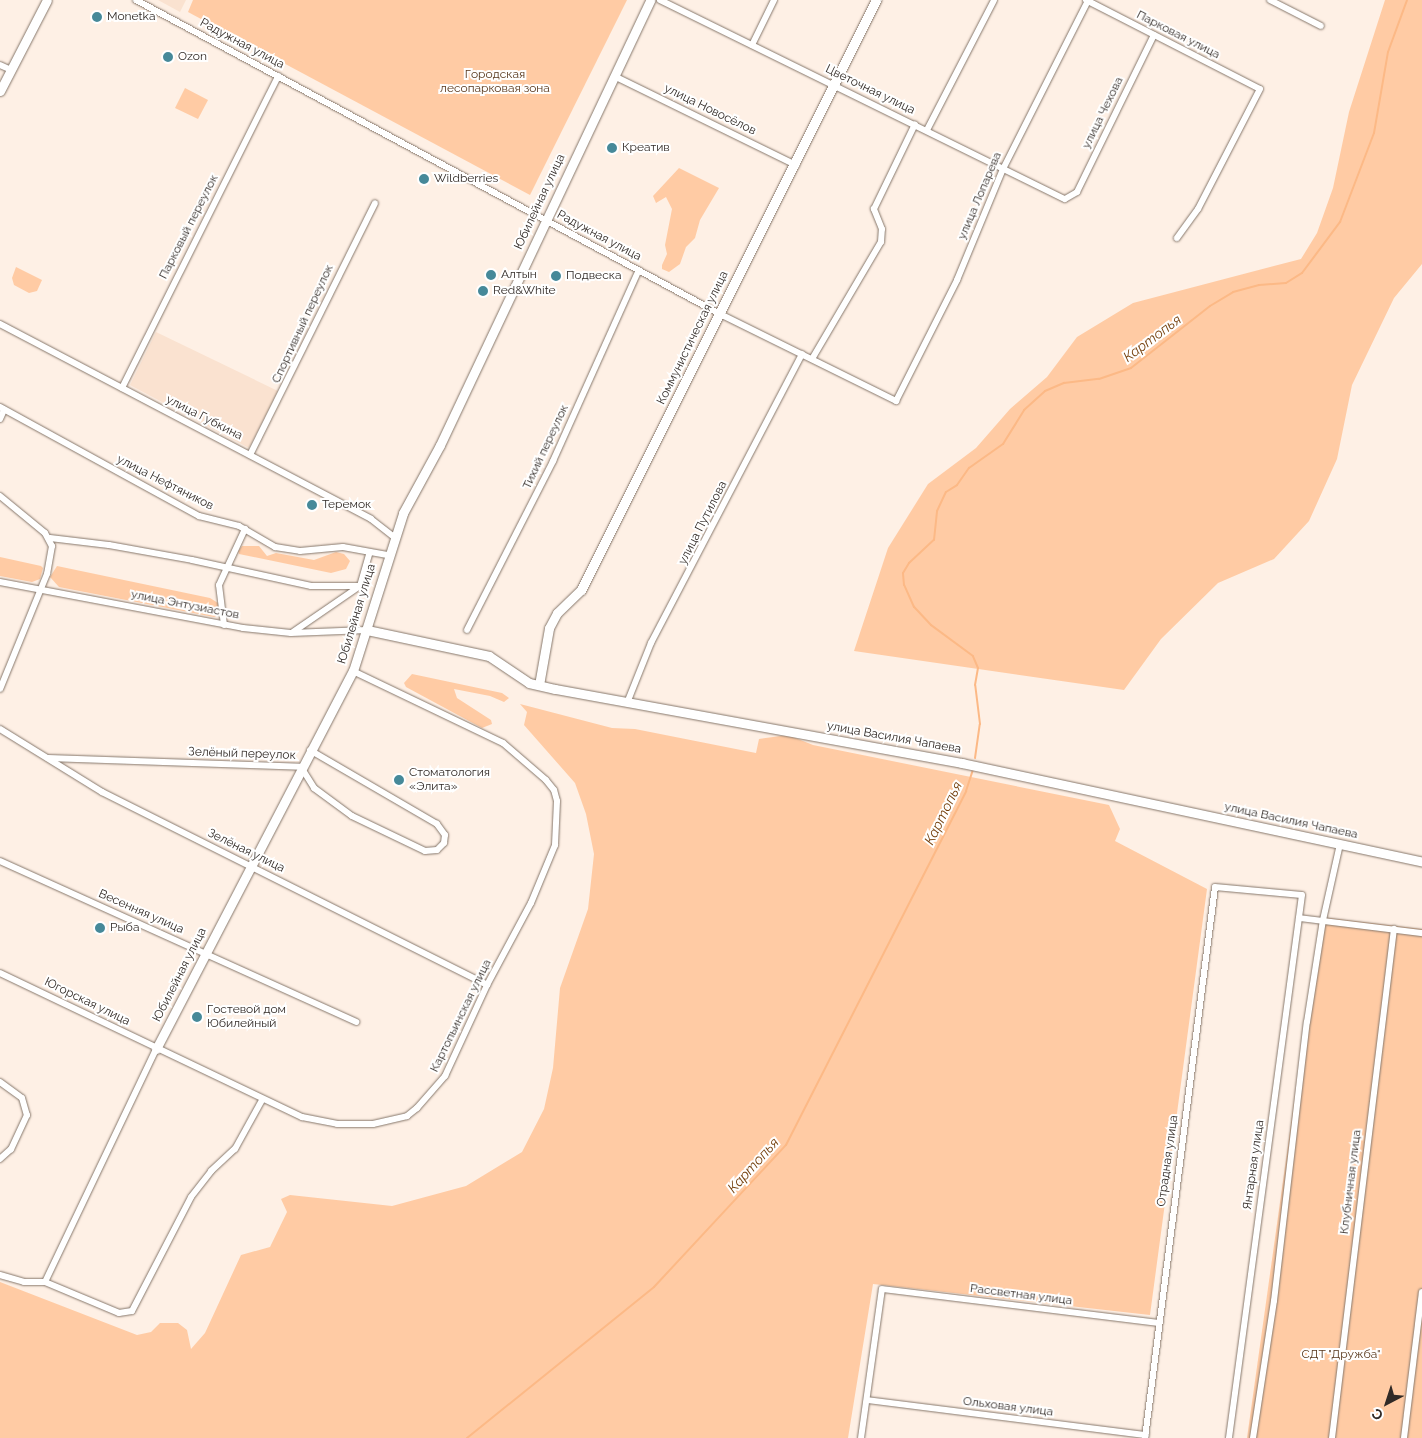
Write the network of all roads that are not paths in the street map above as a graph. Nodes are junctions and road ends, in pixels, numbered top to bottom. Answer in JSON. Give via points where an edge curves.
{"nodes":[{"id":1,"x":48,"y":0,"type":"edge"},
{"id":2,"x":136,"y":0,"type":"edge"},
{"id":3,"x":650,"y":0,"type":"edge"},
{"id":4,"x":660,"y":0,"type":"edge"},
{"id":5,"x":774,"y":0,"type":"edge"},
{"id":6,"x":876,"y":0,"type":"edge"},
{"id":7,"x":994,"y":0,"type":"edge"},
{"id":8,"x":1087,"y":0,"type":"edge"},
{"id":9,"x":1270,"y":0,"type":"edge"},
{"id":10,"x":1321,"y":26,"type":"dead end"},
{"id":11,"x":1154,"y":35,"type":"junction"},
{"id":12,"x":752,"y":45,"type":"junction"},
{"id":13,"x":0,"y":65,"type":"edge"},
{"id":14,"x":11,"y":70,"type":"junction"},
{"id":15,"x":278,"y":76,"type":"junction"},
{"id":16,"x":614,"y":76,"type":"junction"},
{"id":17,"x":834,"y":85,"type":"junction"},
{"id":18,"x":0,"y":91,"type":"edge"},
{"id":19,"x":915,"y":124,"type":"junction"},
{"id":20,"x":927,"y":130,"type":"junction"},
{"id":21,"x":796,"y":165,"type":"junction"},
{"id":22,"x":1003,"y":169,"type":"junction"},
{"id":23,"x":1070,"y":198,"type":"joint"},
{"id":24,"x":375,"y":203,"type":"dead end"},
{"id":25,"x":545,"y":220,"type":"junction"},
{"id":26,"x":1177,"y":238,"type":"dead end"},
{"id":27,"x":639,"y":270,"type":"junction"},
{"id":28,"x":718,"y":313,"type":"junction"},
{"id":29,"x":0,"y":324,"type":"edge"},
{"id":30,"x":802,"y":354,"type":"junction"},
{"id":31,"x":812,"y":360,"type":"junction"},
{"id":32,"x":122,"y":388,"type":"junction"},
{"id":33,"x":896,"y":401,"type":"joint"},
{"id":34,"x":2,"y":408,"type":"edge"},
{"id":35,"x":0,"y":420,"type":"edge"},
{"id":36,"x":250,"y":455,"type":"junction"},
{"id":37,"x":0,"y":496,"type":"edge"},
{"id":38,"x":245,"y":529,"type":"junction"},
{"id":39,"x":394,"y":537,"type":"junction"},
{"id":40,"x":50,"y":538,"type":"junction"},
{"id":41,"x":370,"y":552,"type":"junction"},
{"id":42,"x":387,"y":555,"type":"junction"},
{"id":43,"x":227,"y":568,"type":"junction"},
{"id":44,"x":0,"y":582,"type":"edge"},
{"id":45,"x":360,"y":586,"type":"junction"},
{"id":46,"x":41,"y":589,"type":"junction"},
{"id":47,"x":224,"y":625,"type":"junction"},
{"id":48,"x":367,"y":630,"type":"junction"},
{"id":49,"x":467,"y":630,"type":"dead end"},
{"id":50,"x":291,"y":633,"type":"junction"},
{"id":51,"x":353,"y":671,"type":"junction"},
{"id":52,"x":539,"y":685,"type":"junction"},
{"id":53,"x":0,"y":689,"type":"edge"},
{"id":54,"x":627,"y":703,"type":"junction"},
{"id":55,"x":0,"y":729,"type":"edge"},
{"id":56,"x":310,"y":750,"type":"junction"},
{"id":57,"x":48,"y":758,"type":"junction"},
{"id":58,"x":301,"y":767,"type":"junction"},
{"id":59,"x":1340,"y":844,"type":"junction"},
{"id":60,"x":0,"y":860,"type":"edge"},
{"id":61,"x":1422,"y":862,"type":"edge"},
{"id":62,"x":250,"y":865,"type":"junction"},
{"id":63,"x":1215,"y":887,"type":"joint"},
{"id":64,"x":1299,"y":918,"type":"junction"},
{"id":65,"x":1323,"y":920,"type":"junction"},
{"id":66,"x":1394,"y":929,"type":"junction"},
{"id":67,"x":1422,"y":933,"type":"edge"},
{"id":68,"x":205,"y":952,"type":"junction"},
{"id":69,"x":0,"y":972,"type":"edge"},
{"id":70,"x":487,"y":985,"type":"junction"},
{"id":71,"x":356,"y":1022,"type":"dead end"},
{"id":72,"x":156,"y":1048,"type":"junction"},
{"id":73,"x":0,"y":1082,"type":"edge"},
{"id":74,"x":262,"y":1100,"type":"junction"},
{"id":75,"x":272,"y":1104,"type":"joint"},
{"id":76,"x":0,"y":1158,"type":"edge"},
{"id":77,"x":0,"y":1275,"type":"edge"},
{"id":78,"x":45,"y":1282,"type":"junction"},
{"id":79,"x":1422,"y":1292,"type":"edge"},
{"id":80,"x":1158,"y":1323,"type":"junction"},
{"id":81,"x":867,"y":1400,"type":"junction"},
{"id":82,"x":1146,"y":1437,"type":"edge"},
{"id":83,"x":861,"y":1438,"type":"edge"},
{"id":84,"x":1229,"y":1438,"type":"edge"},
{"id":85,"x":1253,"y":1438,"type":"edge"},
{"id":86,"x":1332,"y":1438,"type":"edge"},
{"id":87,"x":1404,"y":1438,"type":"edge"}],
"edges":[{"from":1,"to":14,"type":"street"},
{"from":2,"to":15,"type":"street","name":"Радужная улица"},
{"from":3,"to":16,"type":"street","name":"Юбилейная улица"},
{"from":4,"to":12,"type":"street","name":"Цветочная улица"},
{"from":5,"to":12,"type":"street"},
{"from":6,"to":17,"type":"street","name":"Коммунистическая улица"},
{"from":7,"to":20,"type":"street"},
{"from":8,"to":11,"type":"street","name":"Парковая улица"},
{"from":8,"to":22,"type":"street","name":"улица Лопарева"},
{"from":9,"to":10,"type":"street"},
{"from":11,"to":23,"type":"street","name":"улица Чехова","via":[[1077,192]]},
{"from":11,"to":26,"type":"street","name":"Парковая улица","via":[[1260,89],[1198,209]]},
{"from":12,"to":17,"type":"street","name":"Цветочная улица"},
{"from":13,"to":14,"type":"street"},
{"from":14,"to":18,"type":"street"},
{"from":15,"to":25,"type":"street","name":"Радужная улица"},
{"from":15,"to":32,"type":"street","name":"Парковый переулок"},
{"from":16,"to":21,"type":"street","name":"улица Новосёлов"},
{"from":16,"to":25,"type":"street","name":"Юбилейная улица"},
{"from":17,"to":19,"type":"street","name":"Цветочная улица"},
{"from":17,"to":21,"type":"street","name":"Коммунистическая улица"},
{"from":19,"to":20,"type":"street","name":"Цветочная улица"},
{"from":19,"to":31,"type":"street","via":[[874,208],[882,229],[881,242]]},
{"from":20,"to":22,"type":"street","name":"Цветочная улица"},
{"from":21,"to":28,"type":"street","name":"Коммунистическая улица"},
{"from":22,"to":23,"type":"street","name":"Цветочная улица","via":[[1060,198]]},
{"from":22,"to":33,"type":"street","name":"улица Лопарева","via":[[957,280]]},
{"from":24,"to":36,"type":"street","name":"Спортивный переулок"},
{"from":25,"to":27,"type":"street","name":"Радужная улица"},
{"from":25,"to":39,"type":"street","name":"Юбилейная улица"},
{"from":27,"to":28,"type":"street","name":"Радужная улица"},
{"from":27,"to":49,"type":"street","name":"Тихий переулок","via":[[553,461]]},
{"from":28,"to":30,"type":"street","name":"Радужная улица"},
{"from":28,"to":52,"type":"street","name":"Коммунистическая улица","via":[[580,590],[557,613],[549,628]]},
{"from":29,"to":32,"type":"street","name":"улица Губкина"},
{"from":30,"to":31,"type":"street","name":"Радужная улица"},
{"from":30,"to":54,"type":"street","name":"улица Путилова","via":[[651,643]]},
{"from":31,"to":33,"type":"street","name":"Радужная улица"},
{"from":32,"to":36,"type":"street","name":"улица Губкина"},
{"from":34,"to":35,"type":"street"},
{"from":34,"to":38,"type":"street","name":"улица Нефтяников","via":[[199,516]]},
{"from":36,"to":39,"type":"street","name":"улица Губкина","via":[[379,523]]},
{"from":37,"to":40,"type":"street"},
{"from":38,"to":41,"type":"street","name":"улица Нефтяников","via":[[286,550],[333,546]]},
{"from":38,"to":43,"type":"street"},
{"from":39,"to":42,"type":"street","name":"Юбилейная улица"},
{"from":40,"to":43,"type":"street","via":[[110,545]]},
{"from":40,"to":46,"type":"street","via":[[52,552]]},
{"from":41,"to":42,"type":"street","name":"улица Нефтяников"},
{"from":41,"to":45,"type":"street"},
{"from":42,"to":48,"type":"street","name":"Юбилейная улица"},
{"from":43,"to":45,"type":"street","via":[[311,586]]},
{"from":43,"to":47,"type":"street","via":[[219,591]]},
{"from":44,"to":46,"type":"street","name":"улица Энтузиастов"},
{"from":45,"to":50,"type":"street"},
{"from":46,"to":47,"type":"street","name":"улица Энтузиастов"},
{"from":46,"to":53,"type":"street"},
{"from":47,"to":50,"type":"street","name":"улица Энтузиастов"},
{"from":48,"to":50,"type":"street","name":"улица Энтузиастов"},
{"from":48,"to":51,"type":"street","name":"Юбилейная улица"},
{"from":48,"to":52,"type":"street","name":"улица Василия Чапаева","via":[[489,656],[529,683]]},
{"from":51,"to":56,"type":"street","name":"Юбилейная улица"},
{"from":51,"to":70,"type":"street","name":"Картопьинская улица","via":[[503,743],[554,790],[558,818],[555,845],[531,903]]},
{"from":52,"to":54,"type":"street","name":"улица Василия Чапаева"},
{"from":54,"to":59,"type":"street","name":"улица Василия Чапаева","via":[[962,763]]},
{"from":55,"to":57,"type":"street","name":"Зелёная улица"},
{"from":56,"to":58,"type":"street","name":"Юбилейная улица"},
{"from":56,"to":58,"type":"street","name":"Зелёный переулок","via":[[437,824],[445,835],[444,843],[437,850],[425,851],[360,821],[322,796]]},
{"from":57,"to":58,"type":"street","name":"Зелёный переулок"},
{"from":57,"to":62,"type":"street","name":"Зелёная улица","via":[[102,792]]},
{"from":58,"to":62,"type":"street","name":"Юбилейная улица"},
{"from":59,"to":61,"type":"street","name":"улица Василия Чапаева"},
{"from":59,"to":65,"type":"street"},
{"from":60,"to":68,"type":"street","name":"Весенняя улица"},
{"from":62,"to":68,"type":"street","name":"Юбилейная улица"},
{"from":62,"to":70,"type":"street","name":"Зелёная улица"},
{"from":63,"to":64,"type":"street","name":"Янтарная улица","via":[[1302,895]]},
{"from":63,"to":80,"type":"street","name":"Отрадная улица"},
{"from":64,"to":65,"type":"street"},
{"from":64,"to":84,"type":"street","name":"Янтарная улица"},
{"from":65,"to":66,"type":"street"},
{"from":65,"to":85,"type":"street"},
{"from":66,"to":67,"type":"street"},
{"from":66,"to":86,"type":"street","name":"Клубничная улица"},
{"from":68,"to":71,"type":"street","name":"Весенняя улица"},
{"from":68,"to":72,"type":"street","name":"Юбилейная улица"},
{"from":69,"to":72,"type":"street","name":"Югорская улица"},
{"from":70,"to":75,"type":"street","name":"Картопьинская улица","via":[[445,1076],[407,1116],[373,1124],[337,1124],[302,1117]]},
{"from":72,"to":74,"type":"street","name":"Югорская улица"},
{"from":72,"to":78,"type":"street","name":"Юбилейная улица"},
{"from":73,"to":76,"type":"street","via":[[22,1098],[27,1115],[12,1149]]},
{"from":74,"to":75,"type":"street","name":"Югорская улица"},
{"from":74,"to":78,"type":"street","via":[[235,1149],[191,1197],[132,1312],[119,1313]]},
{"from":77,"to":78,"type":"street","via":[[24,1282]]},
{"from":79,"to":87,"type":"street"},
{"from":80,"to":81,"type":"street","name":"Рассветная улица","via":[[882,1289]]},
{"from":80,"to":82,"type":"street","name":"Отрадная улица"},
{"from":81,"to":82,"type":"street","name":"Ольховая улица"},
{"from":81,"to":83,"type":"street"}]}
